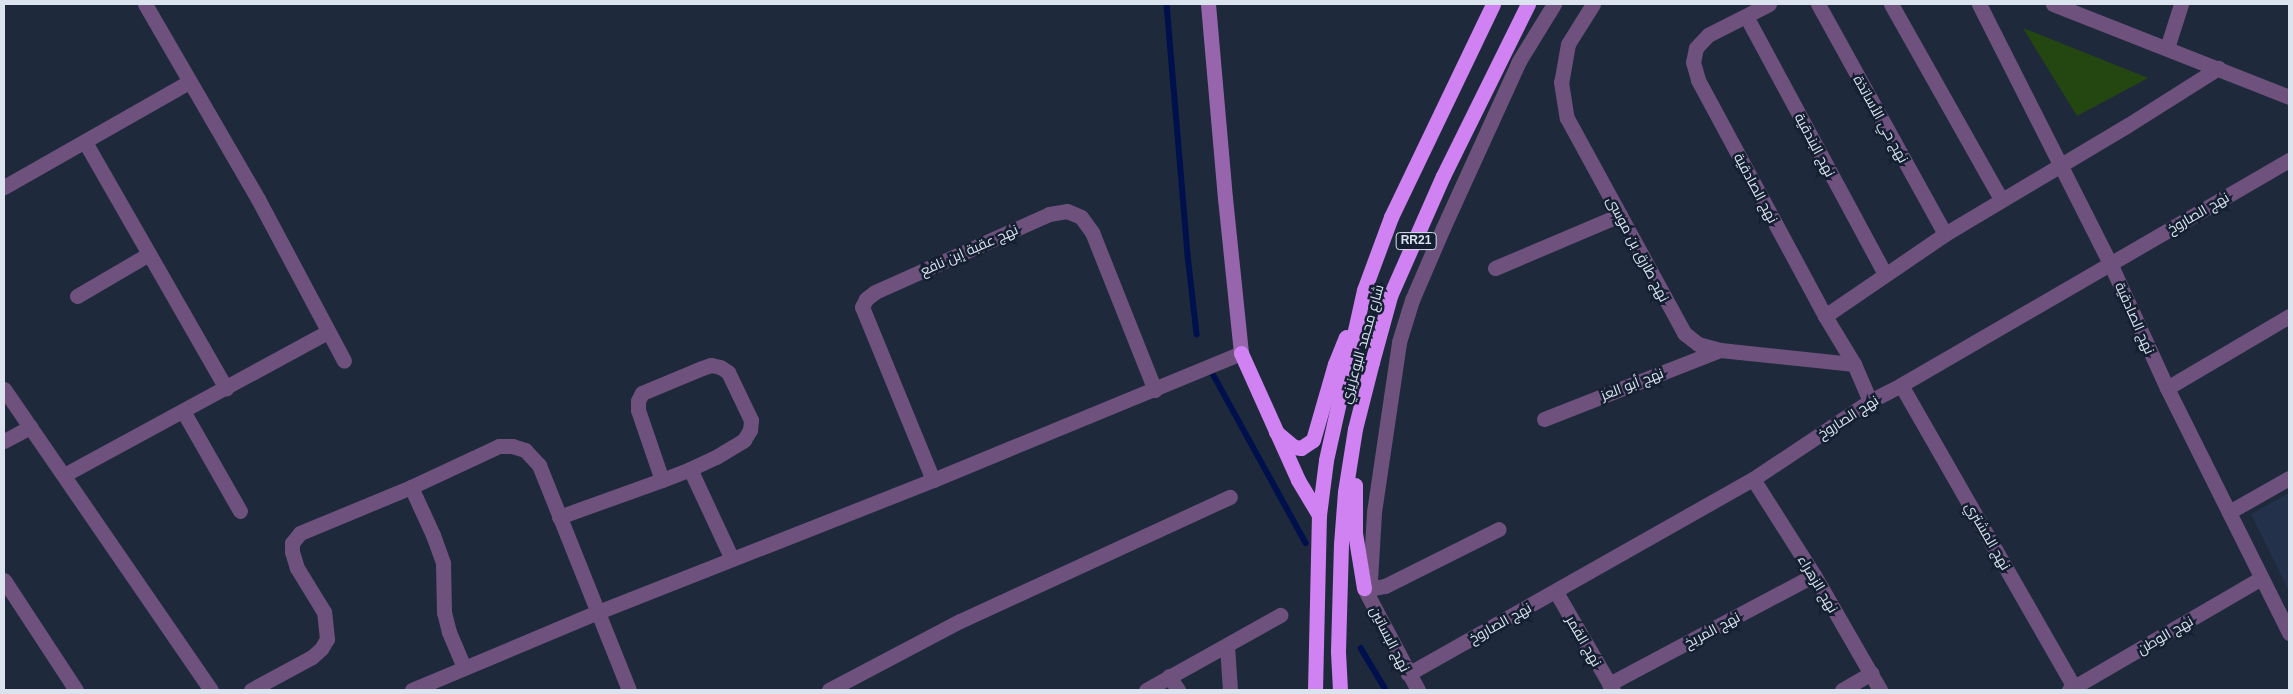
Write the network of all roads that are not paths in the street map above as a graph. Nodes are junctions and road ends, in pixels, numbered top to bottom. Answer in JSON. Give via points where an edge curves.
{"nodes":[{"id":1,"x":145,"y":4,"type":"edge"},
{"id":2,"x":1208,"y":4,"type":"edge"},
{"id":3,"x":1494,"y":4,"type":"edge"},
{"id":4,"x":1528,"y":4,"type":"edge"},
{"id":5,"x":1554,"y":4,"type":"edge"},
{"id":6,"x":1593,"y":4,"type":"edge"},
{"id":7,"x":1768,"y":4,"type":"edge"},
{"id":8,"x":1818,"y":4,"type":"edge"},
{"id":9,"x":1890,"y":4,"type":"edge"},
{"id":10,"x":1979,"y":4,"type":"edge"},
{"id":11,"x":2052,"y":4,"type":"edge"},
{"id":12,"x":2181,"y":4,"type":"edge"},
{"id":13,"x":1746,"y":16,"type":"junction"},
{"id":14,"x":2167,"y":48,"type":"junction"},
{"id":15,"x":2218,"y":68,"type":"junction"},
{"id":16,"x":189,"y":82,"type":"junction"},
{"id":17,"x":2289,"y":97,"type":"edge"},
{"id":18,"x":85,"y":142,"type":"junction"},
{"id":19,"x":2289,"y":160,"type":"edge"},
{"id":20,"x":2060,"y":164,"type":"junction"},
{"id":21,"x":4,"y":187,"type":"edge"},
{"id":22,"x":2002,"y":199,"type":"junction"},
{"id":23,"x":1620,"y":214,"type":"junction"},
{"id":24,"x":1945,"y":234,"type":"junction"},
{"id":25,"x":149,"y":254,"type":"junction"},
{"id":26,"x":2110,"y":263,"type":"junction"},
{"id":27,"x":1495,"y":268,"type":"dead end"},
{"id":28,"x":1885,"y":274,"type":"junction"},
{"id":29,"x":1364,"y":290,"type":"junction"},
{"id":30,"x":77,"y":296,"type":"dead end"},
{"id":31,"x":1825,"y":316,"type":"junction"},
{"id":32,"x":2289,"y":316,"type":"edge"},
{"id":33,"x":327,"y":332,"type":"junction"},
{"id":34,"x":1720,"y":350,"type":"junction"},
{"id":35,"x":1241,"y":353,"type":"junction"},
{"id":36,"x":344,"y":361,"type":"dead end"},
{"id":37,"x":1854,"y":364,"type":"junction"},
{"id":38,"x":1901,"y":385,"type":"junction"},
{"id":39,"x":226,"y":388,"type":"junction"},
{"id":40,"x":2166,"y":388,"type":"junction"},
{"id":41,"x":4,"y":389,"type":"edge"},
{"id":42,"x":1155,"y":390,"type":"junction"},
{"id":43,"x":1870,"y":401,"type":"junction"},
{"id":44,"x":183,"y":411,"type":"junction"},
{"id":45,"x":1544,"y":419,"type":"dead end"},
{"id":46,"x":30,"y":427,"type":"junction"},
{"id":47,"x":1355,"y":429,"type":"junction"},
{"id":48,"x":1276,"y":432,"type":"junction"},
{"id":49,"x":4,"y":440,"type":"edge"},
{"id":50,"x":690,"y":469,"type":"junction"},
{"id":51,"x":64,"y":475,"type":"junction"},
{"id":52,"x":2289,"y":478,"type":"edge"},
{"id":53,"x":1753,"y":479,"type":"junction"},
{"id":54,"x":662,"y":480,"type":"junction"},
{"id":55,"x":933,"y":480,"type":"junction"},
{"id":56,"x":411,"y":487,"type":"junction"},
{"id":57,"x":1230,"y":497,"type":"dead end"},
{"id":58,"x":240,"y":511,"type":"dead end"},
{"id":59,"x":2229,"y":512,"type":"junction"},
{"id":60,"x":1319,"y":515,"type":"junction"},
{"id":61,"x":559,"y":517,"type":"junction"},
{"id":62,"x":1500,"y":529,"type":"dead end"},
{"id":63,"x":732,"y":559,"type":"junction"},
{"id":64,"x":1814,"y":575,"type":"junction"},
{"id":65,"x":2260,"y":579,"type":"junction"},
{"id":66,"x":4,"y":580,"type":"edge"},
{"id":67,"x":1367,"y":591,"type":"junction"},
{"id":68,"x":1556,"y":592,"type":"junction"},
{"id":69,"x":598,"y":612,"type":"junction"},
{"id":70,"x":1280,"y":615,"type":"dead end"},
{"id":71,"x":2289,"y":633,"type":"edge"},
{"id":72,"x":1227,"y":646,"type":"junction"},
{"id":73,"x":464,"y":667,"type":"junction"},
{"id":74,"x":1871,"y":673,"type":"junction"},
{"id":75,"x":1408,"y":674,"type":"junction"},
{"id":76,"x":1169,"y":676,"type":"junction"},
{"id":77,"x":1611,"y":687,"type":"edge"},
{"id":78,"x":2071,"y":689,"type":"edge"},
{"id":79,"x":76,"y":690,"type":"edge"},
{"id":80,"x":211,"y":690,"type":"edge"},
{"id":81,"x":251,"y":690,"type":"edge"},
{"id":82,"x":412,"y":690,"type":"edge"},
{"id":83,"x":629,"y":690,"type":"edge"},
{"id":84,"x":829,"y":690,"type":"edge"},
{"id":85,"x":1146,"y":690,"type":"edge"},
{"id":86,"x":1178,"y":690,"type":"edge"},
{"id":87,"x":1230,"y":690,"type":"edge"},
{"id":88,"x":1315,"y":690,"type":"edge"},
{"id":89,"x":1340,"y":690,"type":"edge"},
{"id":90,"x":1418,"y":690,"type":"edge"},
{"id":91,"x":1842,"y":690,"type":"edge"},
{"id":92,"x":1880,"y":690,"type":"edge"}],
"edges":[{"from":1,"to":16,"type":"street"},
{"from":2,"to":35,"type":"street"},
{"from":3,"to":29,"type":"highway","name":"شارع محمد البوعزيزي","number":"RR21","via":[[1391,217]]},
{"from":4,"to":47,"type":"highway","name":"شارع محمد البوعزيزي","number":"RR21","via":[[1443,176],[1390,296]]},
{"from":5,"to":67,"type":"street","via":[[1519,61],[1412,300],[1399,342],[1374,512]]},
{"from":6,"to":23,"type":"street","name":"نهج طارق بن موسى","via":[[1568,44],[1561,82],[1567,118]]},
{"from":7,"to":13,"type":"street","name":"نهج الصادقية"},
{"from":8,"to":24,"type":"street","name":"نهج حي الأساتذة"},
{"from":9,"to":22,"type":"street"},
{"from":10,"to":20,"type":"street","name":"نهج الصادقية"},
{"from":11,"to":14,"type":"street"},
{"from":12,"to":14,"type":"street"},
{"from":13,"to":28,"type":"street","name":"نهج البندقية"},
{"from":13,"to":31,"type":"street","name":"نهج الصادقية","via":[[1708,35],[1696,48],[1693,62],[1698,80]]},
{"from":14,"to":15,"type":"street"},
{"from":15,"to":17,"type":"street"},
{"from":15,"to":20,"type":"street"},
{"from":16,"to":18,"type":"street"},
{"from":16,"to":33,"type":"street","via":[[258,199]]},
{"from":18,"to":21,"type":"street"},
{"from":18,"to":25,"type":"street"},
{"from":19,"to":26,"type":"street","name":"نهج الصاروخ"},
{"from":20,"to":22,"type":"street"},
{"from":20,"to":26,"type":"street","name":"نهج الصادقية"},
{"from":22,"to":24,"type":"street"},
{"from":23,"to":27,"type":"street"},
{"from":23,"to":34,"type":"street","name":"نهج طارق بن موسى","via":[[1684,334],[1698,344]]},
{"from":24,"to":28,"type":"street"},
{"from":25,"to":30,"type":"street"},
{"from":25,"to":39,"type":"street"},
{"from":26,"to":38,"type":"street","name":"نهج الصاروخ"},
{"from":26,"to":40,"type":"street","name":"نهج الصادقية"},
{"from":28,"to":31,"type":"street"},
{"from":29,"to":48,"type":"highway","via":[[1335,364],[1313,440],[1301,448],[1294,447]]},
{"from":29,"to":60,"type":"highway","name":"شارع محمد البوعزيزي","number":"RR21","via":[[1326,460]]},
{"from":31,"to":37,"type":"street","name":"نهج الصادقية"},
{"from":32,"to":40,"type":"street"},
{"from":33,"to":36,"type":"street"},
{"from":33,"to":39,"type":"street"},
{"from":34,"to":37,"type":"street","name":"نهج طارق بن موسى"},
{"from":34,"to":45,"type":"street","name":"نهج أبو العز"},
{"from":35,"to":42,"type":"street"},
{"from":35,"to":48,"type":"highway"},
{"from":37,"to":43,"type":"street","name":"نهج الصادقية"},
{"from":38,"to":43,"type":"street","name":"نهج الصاروخ"},
{"from":38,"to":78,"type":"street","name":"نهج المشتري"},
{"from":39,"to":44,"type":"street"},
{"from":40,"to":59,"type":"street","name":"نهج الصادقية"},
{"from":41,"to":46,"type":"street"},
{"from":42,"to":55,"type":"street"},
{"from":42,"to":55,"type":"street","name":"نهج عقبة إبن نافع","via":[[1092,232],[1081,217],[1067,211],[1049,214],[875,292],[862,307]]},
{"from":43,"to":53,"type":"street","name":"نهج الصاروخ"},
{"from":44,"to":51,"type":"street"},
{"from":44,"to":58,"type":"street"},
{"from":46,"to":49,"type":"street"},
{"from":46,"to":51,"type":"street"},
{"from":47,"to":67,"type":"highway","via":[[1355,533]]},
{"from":47,"to":89,"type":"highway","name":"شارع محمد البوعزيزي","number":"RR21","via":[[1341,544]]},
{"from":48,"to":60,"type":"highway","via":[[1298,480]]},
{"from":50,"to":54,"type":"street"},
{"from":50,"to":54,"type":"street","via":[[744,440],[750,430],[748,410],[728,372],[720,367],[702,368],[642,394],[638,401],[638,410]]},
{"from":50,"to":63,"type":"street"},
{"from":51,"to":80,"type":"street"},
{"from":52,"to":59,"type":"street"},
{"from":53,"to":64,"type":"street","name":"نهج الزهراء"},
{"from":53,"to":68,"type":"street","name":"نهج الصاروخ"},
{"from":54,"to":61,"type":"street"},
{"from":55,"to":63,"type":"street"},
{"from":56,"to":61,"type":"street","via":[[499,446],[512,446],[525,450],[539,465]]},
{"from":56,"to":73,"type":"street","via":[[443,563],[444,612]]},
{"from":56,"to":81,"type":"street","via":[[313,526],[292,542],[297,568],[324,612],[328,639],[312,657]]},
{"from":57,"to":84,"type":"street","via":[[960,621]]},
{"from":59,"to":65,"type":"street","name":"نهج الصادقية"},
{"from":60,"to":88,"type":"highway","name":"شارع محمد البوعزيزي","number":"RR21"},
{"from":61,"to":69,"type":"street"},
{"from":62,"to":67,"type":"street","via":[[1385,586]]},
{"from":63,"to":69,"type":"street"},
{"from":64,"to":74,"type":"street","name":"نهج الزهراء"},
{"from":64,"to":77,"type":"street","name":"نهج المريخ"},
{"from":65,"to":71,"type":"street","name":"نهج الصادقية"},
{"from":65,"to":78,"type":"street","name":"نهج الوطن"},
{"from":66,"to":79,"type":"street"},
{"from":67,"to":75,"type":"street","name":"نهج البساتين"},
{"from":68,"to":75,"type":"street","name":"نهج الصاروخ"},
{"from":68,"to":77,"type":"street","name":"نهج القمر"},
{"from":69,"to":73,"type":"street"},
{"from":69,"to":83,"type":"street"},
{"from":70,"to":72,"type":"street"},
{"from":72,"to":76,"type":"street"},
{"from":72,"to":87,"type":"street"},
{"from":73,"to":82,"type":"street"},
{"from":74,"to":91,"type":"street"},
{"from":74,"to":92,"type":"street","name":"نهج الزهراء"},
{"from":75,"to":90,"type":"street","name":"نهج البساتين"},
{"from":76,"to":85,"type":"street"},
{"from":76,"to":86,"type":"street"}]}
